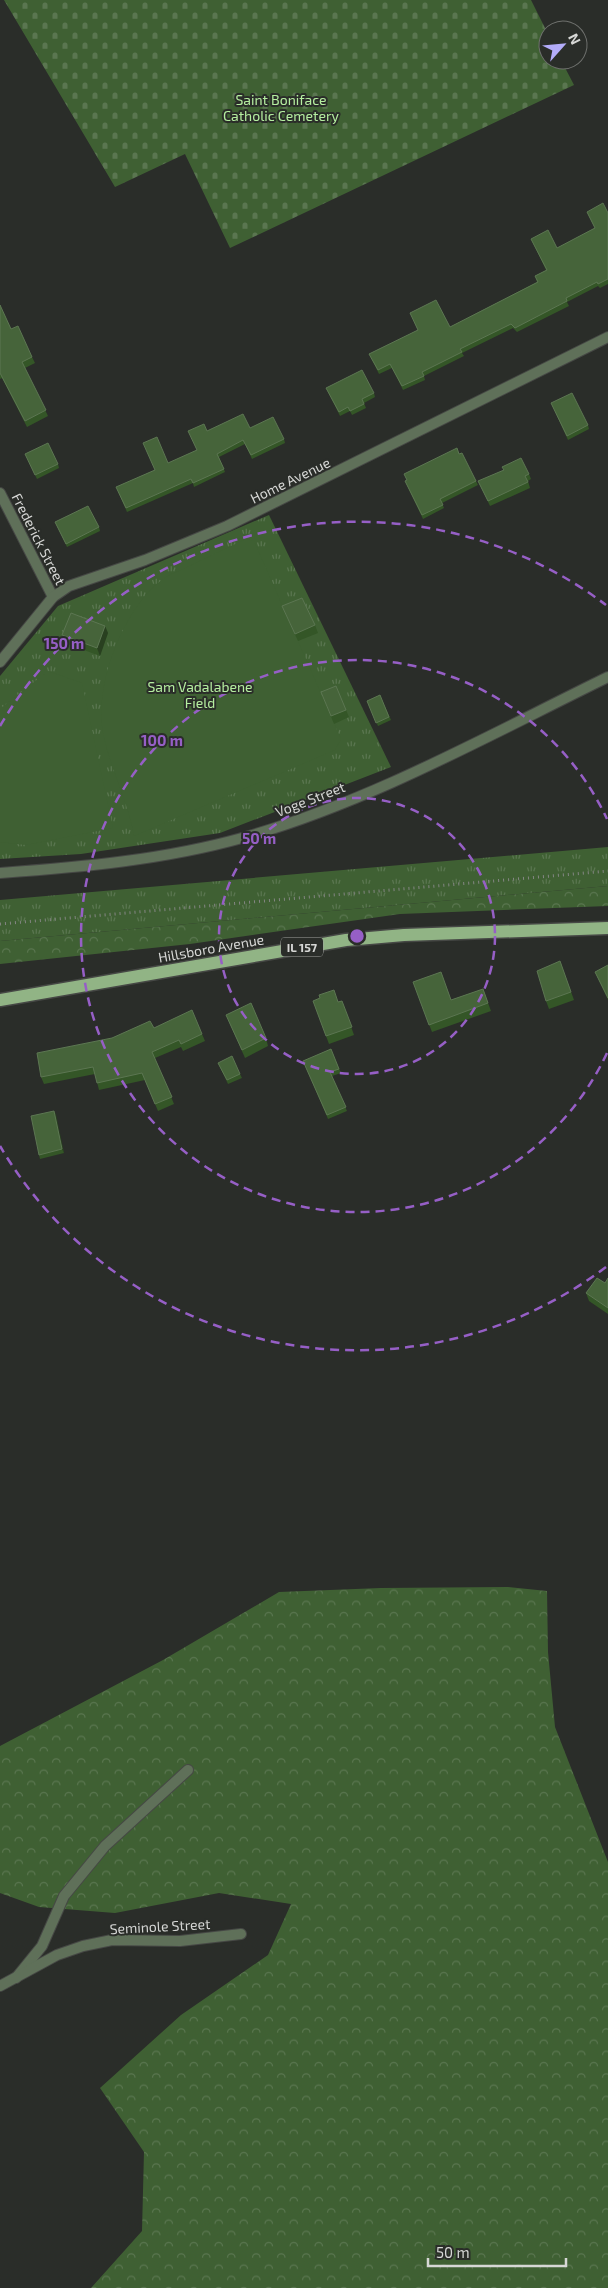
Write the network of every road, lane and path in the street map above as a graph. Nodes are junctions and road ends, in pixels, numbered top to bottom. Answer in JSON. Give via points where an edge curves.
{"nodes":[{"id":1,"x":608,"y":337,"type":"edge"},
{"id":2,"x":0,"y":493,"type":"edge"},
{"id":3,"x":53,"y":597,"type":"junction"},
{"id":4,"x":0,"y":662,"type":"edge"},
{"id":5,"x":608,"y":677,"type":"edge"},
{"id":6,"x":608,"y":870,"type":"edge"},
{"id":7,"x":0,"y":873,"type":"edge"},
{"id":8,"x":0,"y":924,"type":"edge"},
{"id":9,"x":608,"y":928,"type":"edge"},
{"id":10,"x":0,"y":1000,"type":"edge"},
{"id":11,"x":188,"y":1770,"type":"dead end"},
{"id":12,"x":241,"y":1934,"type":"dead end"},
{"id":13,"x":16,"y":1978,"type":"junction"},
{"id":14,"x":0,"y":1986,"type":"edge"}],
"edges":[{"from":1,"to":3,"type":"street","name":"Home Avenue","via":[[234,522],[145,560],[69,586]]},
{"from":2,"to":3,"type":"street","name":"Frederick Street"},
{"from":3,"to":4,"type":"street","name":"Home Avenue"},
{"from":5,"to":7,"type":"street","name":"Voge Street","via":[[408,774],[261,832],[191,851],[134,860]]},
{"from":6,"to":8,"type":"path"},
{"from":9,"to":10,"type":"main road","name":"Hillsboro Avenue","number":"IL 157","via":[[346,940]]},
{"from":11,"to":13,"type":"street","via":[[105,1846],[64,1896],[42,1946]]},
{"from":12,"to":13,"type":"street","name":"Seminole Street","via":[[180,1941],[112,1940],[57,1955]]},
{"from":13,"to":14,"type":"street","name":"Seminole Street"}]}
